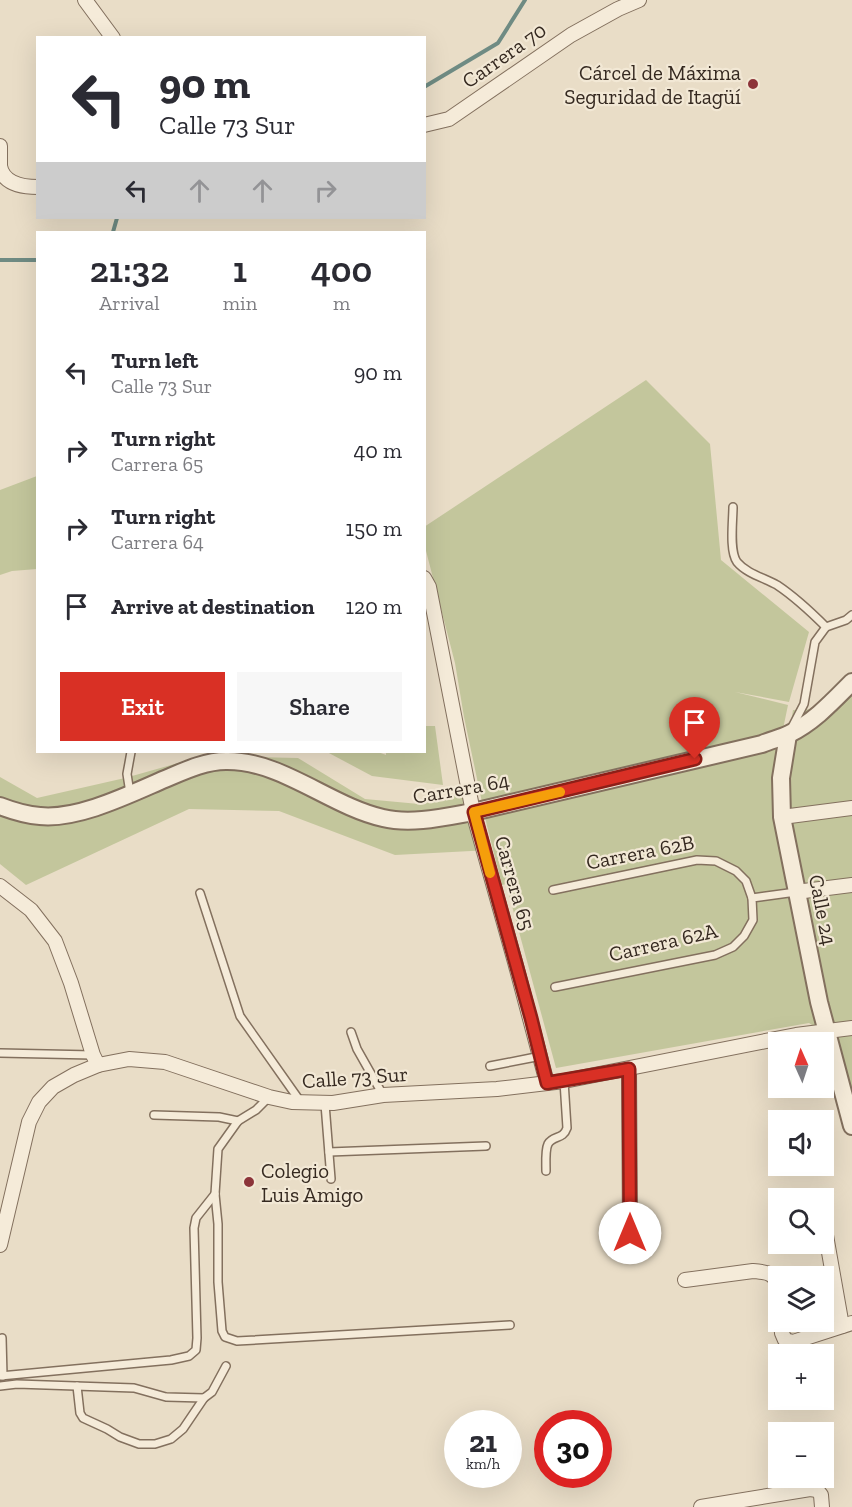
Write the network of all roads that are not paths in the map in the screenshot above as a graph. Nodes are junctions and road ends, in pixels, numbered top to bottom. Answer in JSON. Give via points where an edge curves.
{"nodes":[{"id":1,"x":85,"y":0,"type":"edge"},
{"id":2,"x":639,"y":0,"type":"edge"},
{"id":3,"x":112,"y":36,"type":"edge"},
{"id":4,"x":426,"y":124,"type":"edge"},
{"id":5,"x":0,"y":146,"type":"edge"},
{"id":6,"x":36,"y":188,"type":"edge"},
{"id":7,"x":733,"y":507,"type":"dead end"},
{"id":8,"x":427,"y":583,"type":"edge"},
{"id":9,"x":852,"y":615,"type":"edge"},
{"id":10,"x":826,"y":627,"type":"junction"},
{"id":11,"x":852,"y":682,"type":"edge"},
{"id":12,"x":788,"y":735,"type":"junction"},
{"id":13,"x":131,"y":753,"type":"edge"},
{"id":14,"x":130,"y":794,"type":"junction"},
{"id":15,"x":0,"y":806,"type":"edge"},
{"id":16,"x":852,"y":808,"type":"edge"},
{"id":17,"x":474,"y":812,"type":"junction"},
{"id":18,"x":782,"y":817,"type":"junction"},
{"id":19,"x":852,"y":885,"type":"edge"},
{"id":20,"x":0,"y":886,"type":"edge"},
{"id":21,"x":553,"y":890,"type":"dead end"},
{"id":22,"x":796,"y":892,"type":"junction"},
{"id":23,"x":200,"y":893,"type":"dead end"},
{"id":24,"x":752,"y":898,"type":"junction"},
{"id":25,"x":555,"y":987,"type":"dead end"},
{"id":26,"x":852,"y":1028,"type":"edge"},
{"id":27,"x":827,"y":1030,"type":"junction"},
{"id":28,"x":351,"y":1032,"type":"dead end"},
{"id":29,"x":0,"y":1053,"type":"edge"},
{"id":30,"x":541,"y":1056,"type":"junction"},
{"id":31,"x":95,"y":1060,"type":"junction"},
{"id":32,"x":490,"y":1066,"type":"dead end"},
{"id":33,"x":629,"y":1069,"type":"junction"},
{"id":34,"x":564,"y":1081,"type":"junction"},
{"id":35,"x":547,"y":1083,"type":"junction"},
{"id":36,"x":383,"y":1095,"type":"junction"},
{"id":37,"x":269,"y":1097,"type":"junction"},
{"id":38,"x":301,"y":1103,"type":"junction"},
{"id":39,"x":325,"y":1104,"type":"junction"},
{"id":40,"x":154,"y":1115,"type":"dead end"},
{"id":41,"x":238,"y":1121,"type":"junction"},
{"id":42,"x":852,"y":1126,"type":"edge"},
{"id":43,"x":486,"y":1146,"type":"dead end"},
{"id":44,"x":329,"y":1152,"type":"junction"},
{"id":45,"x":546,"y":1171,"type":"dead end"},
{"id":46,"x":331,"y":1179,"type":"dead end"},
{"id":47,"x":215,"y":1194,"type":"junction"},
{"id":48,"x":630,"y":1233,"type":"dead end"},
{"id":49,"x":0,"y":1245,"type":"edge"},
{"id":50,"x":831,"y":1254,"type":"edge"},
{"id":51,"x":768,"y":1274,"type":"edge"},
{"id":52,"x":685,"y":1280,"type":"dead end"},
{"id":53,"x":510,"y":1325,"type":"dead end"},
{"id":54,"x":847,"y":1325,"type":"edge"},
{"id":55,"x":782,"y":1332,"type":"edge"},
{"id":56,"x":825,"y":1332,"type":"edge"},
{"id":57,"x":2,"y":1338,"type":"dead end"},
{"id":58,"x":226,"y":1366,"type":"dead end"},
{"id":59,"x":1,"y":1376,"type":"edge"},
{"id":60,"x":0,"y":1386,"type":"edge"},
{"id":61,"x":77,"y":1386,"type":"junction"},
{"id":62,"x":204,"y":1398,"type":"junction"},
{"id":63,"x":701,"y":1507,"type":"edge"},
{"id":64,"x":822,"y":1507,"type":"edge"}],
"edges":[{"from":1,"to":3,"type":"street"},
{"from":2,"to":4,"type":"street","name":"Carrera 70","via":[[571,35],[448,119]]},
{"from":5,"to":6,"type":"street","via":[[2,173],[18,185]]},
{"from":7,"to":10,"type":"lane","via":[[733,550],[737,561],[806,607]]},
{"from":8,"to":17,"type":"street","name":"Carrera 65"},
{"from":9,"to":10,"type":"lane"},
{"from":10,"to":12,"type":"lane","via":[[816,642],[804,705]]},
{"from":11,"to":12,"type":"street","name":"Carrera 64","via":[[811,720]]},
{"from":12,"to":17,"type":"street","name":"Carrera 64"},
{"from":12,"to":18,"type":"street","name":"Calle 24","via":[[781,778]]},
{"from":13,"to":14,"type":"lane","via":[[127,774]]},
{"from":14,"to":15,"type":"street","name":"Carrera 64","via":[[65,816],[41,817]]},
{"from":14,"to":17,"type":"street","name":"Carrera 64","via":[[191,767],[225,761],[259,765],[385,819],[415,820]]},
{"from":16,"to":18,"type":"street"},
{"from":17,"to":30,"type":"street","name":"Carrera 65"},
{"from":18,"to":22,"type":"street","name":"Calle 24"},
{"from":19,"to":22,"type":"street"},
{"from":20,"to":31,"type":"street","via":[[31,910],[55,941]]},
{"from":21,"to":24,"type":"lane","name":"Carrera 62B","via":[[697,860],[716,861],[736,871],[746,881]]},
{"from":22,"to":24,"type":"lane"},
{"from":22,"to":27,"type":"street","name":"Calle 24"},
{"from":23,"to":38,"type":"lane","via":[[240,1017]]},
{"from":24,"to":25,"type":"lane","name":"Carrera 62A","via":[[753,920],[733,947],[714,955]]},
{"from":26,"to":27,"type":"street","name":"Calle 73 Sur"},
{"from":27,"to":33,"type":"street","name":"Calle 73 Sur"},
{"from":27,"to":42,"type":"street","name":"Calle 24"},
{"from":28,"to":36,"type":"lane"},
{"from":29,"to":31,"type":"lane"},
{"from":30,"to":32,"type":"lane"},
{"from":30,"to":35,"type":"street","name":"Carrera 65"},
{"from":31,"to":37,"type":"street","name":"Calle 73 Sur","via":[[165,1062]]},
{"from":31,"to":49,"type":"street","name":"Calle 73 Sur","via":[[53,1087],[39,1102],[29,1122]]},
{"from":33,"to":34,"type":"street","name":"Calle 73 Sur"},
{"from":33,"to":48,"type":"street"},
{"from":34,"to":35,"type":"street","name":"Calle 73 Sur"},
{"from":34,"to":45,"type":"lane","via":[[567,1128],[566,1133],[547,1145]]},
{"from":35,"to":36,"type":"street","name":"Calle 73 Sur"},
{"from":36,"to":39,"type":"street","name":"Calle 73 Sur"},
{"from":37,"to":38,"type":"street","name":"Calle 73 Sur"},
{"from":37,"to":41,"type":"lane"},
{"from":38,"to":39,"type":"street","name":"Calle 73 Sur"},
{"from":39,"to":44,"type":"lane"},
{"from":40,"to":41,"type":"lane"},
{"from":41,"to":47,"type":"lane","via":[[218,1149]]},
{"from":43,"to":44,"type":"lane"},
{"from":44,"to":46,"type":"lane"},
{"from":47,"to":53,"type":"lane","via":[[218,1282],[225,1337],[237,1341]]},
{"from":47,"to":59,"type":"lane","via":[[196,1218],[194,1228],[197,1338],[196,1350],[189,1356]]},
{"from":50,"to":54,"type":"street"},
{"from":51,"to":52,"type":"street","via":[[753,1271]]},
{"from":55,"to":56,"type":"street","via":[[785,1340],[793,1342]]},
{"from":57,"to":59,"type":"lane"},
{"from":58,"to":62,"type":"lane","via":[[212,1392]]},
{"from":60,"to":61,"type":"lane"},
{"from":61,"to":62,"type":"lane","via":[[134,1388],[166,1398]]},
{"from":61,"to":62,"type":"lane","via":[[82,1418],[139,1444],[171,1439],[183,1429]]},
{"from":63,"to":64,"type":"street","via":[[810,1489],[821,1495]]}]}
